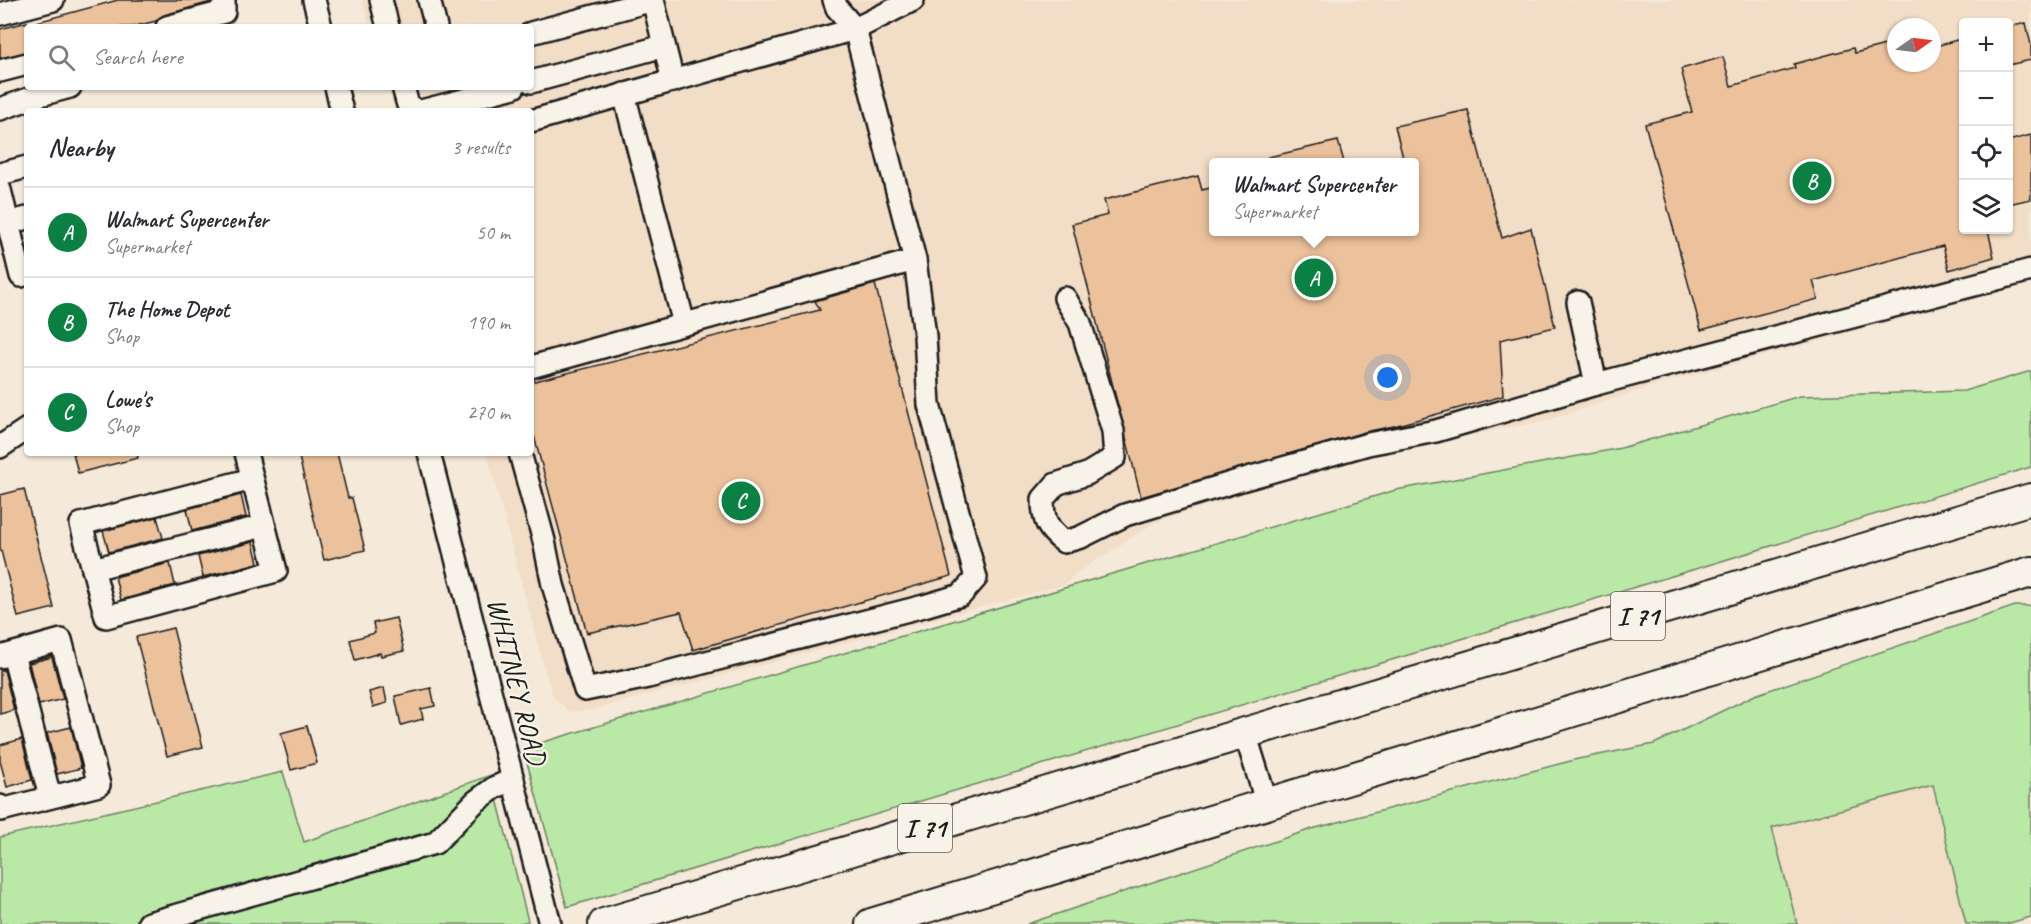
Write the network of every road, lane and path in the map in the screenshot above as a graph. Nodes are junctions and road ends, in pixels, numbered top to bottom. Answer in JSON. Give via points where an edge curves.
{"nodes":[{"id":1,"x":53,"y":0,"type":"edge"},
{"id":2,"x":224,"y":0,"type":"edge"},
{"id":3,"x":314,"y":0,"type":"edge"},
{"id":4,"x":381,"y":0,"type":"edge"},
{"id":5,"x":429,"y":0,"type":"edge"},
{"id":6,"x":834,"y":0,"type":"edge"},
{"id":7,"x":913,"y":0,"type":"edge"},
{"id":8,"x":0,"y":14,"type":"edge"},
{"id":9,"x":178,"y":24,"type":"edge"},
{"id":10,"x":315,"y":24,"type":"edge"},
{"id":11,"x":387,"y":24,"type":"edge"},
{"id":12,"x":435,"y":24,"type":"edge"},
{"id":13,"x":855,"y":29,"type":"junction"},
{"id":14,"x":534,"y":32,"type":"edge"},
{"id":15,"x":664,"y":46,"type":"junction"},
{"id":16,"x":24,"y":65,"type":"edge"},
{"id":17,"x":0,"y":71,"type":"edge"},
{"id":18,"x":534,"y":81,"type":"edge"},
{"id":19,"x":673,"y":81,"type":"junction"},
{"id":20,"x":60,"y":90,"type":"edge"},
{"id":21,"x":337,"y":90,"type":"edge"},
{"id":22,"x":404,"y":90,"type":"edge"},
{"id":23,"x":500,"y":90,"type":"edge"},
{"id":24,"x":624,"y":94,"type":"junction"},
{"id":25,"x":455,"y":100,"type":"edge"},
{"id":26,"x":341,"y":108,"type":"edge"},
{"id":27,"x":414,"y":108,"type":"edge"},
{"id":28,"x":429,"y":108,"type":"edge"},
{"id":29,"x":0,"y":109,"type":"edge"},
{"id":30,"x":534,"y":120,"type":"edge"},
{"id":31,"x":24,"y":168,"type":"edge"},
{"id":32,"x":0,"y":174,"type":"edge"},
{"id":33,"x":0,"y":190,"type":"edge"},
{"id":34,"x":18,"y":221,"type":"edge"},
{"id":35,"x":915,"y":260,"type":"junction"},
{"id":36,"x":2031,"y":270,"type":"edge"},
{"id":37,"x":24,"y":275,"type":"edge"},
{"id":38,"x":1065,"y":298,"type":"dead end"},
{"id":39,"x":1578,"y":302,"type":"dead end"},
{"id":40,"x":684,"y":324,"type":"junction"},
{"id":41,"x":534,"y":366,"type":"edge"},
{"id":42,"x":1596,"y":384,"type":"junction"},
{"id":43,"x":24,"y":431,"type":"edge"},
{"id":44,"x":0,"y":447,"type":"edge"},
{"id":45,"x":247,"y":456,"type":"edge"},
{"id":46,"x":430,"y":456,"type":"edge"},
{"id":47,"x":521,"y":456,"type":"edge"},
{"id":48,"x":252,"y":479,"type":"junction"},
{"id":49,"x":2031,"y":499,"type":"edge"},
{"id":50,"x":264,"y":526,"type":"junction"},
{"id":51,"x":93,"y":569,"type":"junction"},
{"id":52,"x":2031,"y":572,"type":"edge"},
{"id":53,"x":6,"y":655,"type":"edge"},
{"id":54,"x":1245,"y":733,"type":"junction"},
{"id":55,"x":513,"y":779,"type":"junction"},
{"id":56,"x":50,"y":797,"type":"junction"},
{"id":57,"x":1268,"y":804,"type":"junction"},
{"id":58,"x":0,"y":806,"type":"edge"},
{"id":59,"x":149,"y":923,"type":"edge"},
{"id":60,"x":550,"y":924,"type":"edge"},
{"id":61,"x":604,"y":924,"type":"edge"},
{"id":62,"x":871,"y":924,"type":"edge"}],
"edges":[{"from":1,"to":8,"type":"street"},
{"from":2,"to":9,"type":"street","via":[[224,12]]},
{"from":3,"to":10,"type":"street"},
{"from":4,"to":11,"type":"street"},
{"from":5,"to":12,"type":"street"},
{"from":6,"to":13,"type":"street"},
{"from":7,"to":13,"type":"street"},
{"from":13,"to":19,"type":"street"},
{"from":13,"to":35,"type":"street"},
{"from":14,"to":15,"type":"street","via":[[653,0]]},
{"from":15,"to":18,"type":"street"},
{"from":15,"to":19,"type":"street"},
{"from":16,"to":17,"type":"street"},
{"from":19,"to":24,"type":"street"},
{"from":20,"to":29,"type":"street"},
{"from":21,"to":26,"type":"street"},
{"from":22,"to":27,"type":"street","via":[[408,105]]},
{"from":23,"to":25,"type":"street"},
{"from":24,"to":30,"type":"street"},
{"from":24,"to":40,"type":"street"},
{"from":25,"to":28,"type":"street"},
{"from":31,"to":32,"type":"street"},
{"from":33,"to":34,"type":"street"},
{"from":34,"to":37,"type":"street","via":[[21,276]]},
{"from":35,"to":40,"type":"street"},
{"from":35,"to":47,"type":"street","via":[[929,405],[976,578],[961,595],[876,620],[585,690],[553,585]]},
{"from":36,"to":42,"type":"street"},
{"from":38,"to":42,"type":"street","via":[[1080,323],[1113,431],[1114,457],[1087,474],[1056,484],[1043,499],[1043,516],[1052,533],[1064,542],[1125,515],[1241,480]]},
{"from":39,"to":42,"type":"street"},
{"from":40,"to":41,"type":"street"},
{"from":43,"to":44,"type":"street"},
{"from":45,"to":48,"type":"street"},
{"from":46,"to":55,"type":"street","name":"WHITNEY ROAD"},
{"from":48,"to":50,"type":"street"},
{"from":48,"to":51,"type":"street","via":[[81,524]]},
{"from":49,"to":54,"type":"highway","number":"I 71"},
{"from":50,"to":51,"type":"street"},
{"from":50,"to":51,"type":"street","via":[[276,571],[106,617]]},
{"from":52,"to":57,"type":"highway","number":"I 71"},
{"from":53,"to":56,"type":"street"},
{"from":53,"to":56,"type":"street","via":[[62,640],[99,785]]},
{"from":54,"to":57,"type":"street"},
{"from":54,"to":61,"type":"highway","number":"I 71"},
{"from":55,"to":59,"type":"street","via":[[475,802],[435,843]]},
{"from":55,"to":60,"type":"street","name":"WHITNEY ROAD"},
{"from":56,"to":58,"type":"street","via":[[1,810]]},
{"from":57,"to":62,"type":"highway","number":"I 71"}]}
